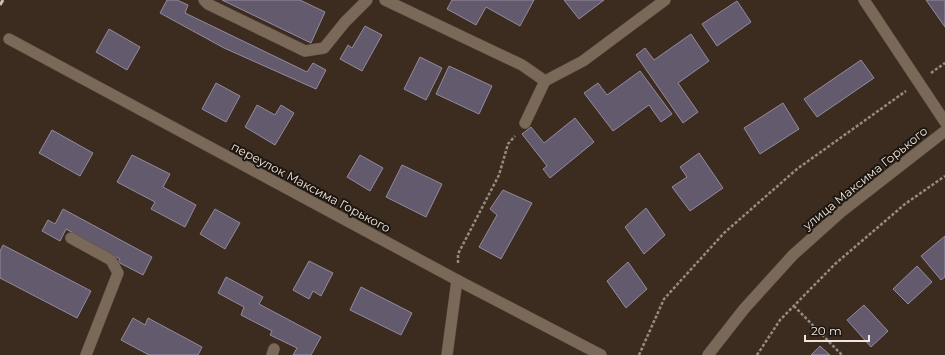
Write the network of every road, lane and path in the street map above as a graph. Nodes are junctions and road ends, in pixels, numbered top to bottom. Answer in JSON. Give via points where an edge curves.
{"nodes":[{"id":1,"x":204,"y":0,"type":"edge"},
{"id":2,"x":367,"y":0,"type":"edge"},
{"id":3,"x":385,"y":0,"type":"edge"},
{"id":4,"x":665,"y":0,"type":"edge"},
{"id":5,"x":864,"y":0,"type":"edge"},
{"id":6,"x":9,"y":39,"type":"dead end"},
{"id":7,"x":546,"y":81,"type":"junction"},
{"id":8,"x":918,"y":82,"type":"junction"},
{"id":9,"x":525,"y":122,"type":"joint"},
{"id":10,"x":945,"y":122,"type":"edge"},
{"id":11,"x":945,"y":131,"type":"edge"},
{"id":12,"x":945,"y":176,"type":"edge"},
{"id":13,"x":70,"y":238,"type":"dead end"},
{"id":14,"x":457,"y":280,"type":"junction"},
{"id":15,"x":794,"y":306,"type":"junction"},
{"id":16,"x":86,"y":355,"type":"edge"},
{"id":17,"x":447,"y":355,"type":"edge"},
{"id":18,"x":601,"y":355,"type":"edge"},
{"id":19,"x":639,"y":355,"type":"edge"},
{"id":20,"x":708,"y":355,"type":"edge"},
{"id":21,"x":757,"y":355,"type":"edge"},
{"id":22,"x":842,"y":355,"type":"edge"}],
"edges":[{"from":1,"to":2,"type":"street","via":[[305,51],[324,48]]},
{"from":3,"to":7,"type":"street","via":[[522,65]]},
{"from":4,"to":7,"type":"street","via":[[583,61]]},
{"from":5,"to":8,"type":"street"},
{"from":6,"to":14,"type":"street","name":"переулок Максима Горького"},
{"from":7,"to":9,"type":"street"},
{"from":8,"to":10,"type":"street"},
{"from":8,"to":19,"type":"path","via":[[796,170],[724,233],[664,299]]},
{"from":9,"to":14,"type":"path","via":[[508,144],[499,175],[458,254]]},
{"from":11,"to":20,"type":"street","name":"улица Максима Горького","via":[[841,212],[793,255],[744,309]]},
{"from":12,"to":15,"type":"path","via":[[905,204],[858,244]]},
{"from":13,"to":16,"type":"street","via":[[111,260],[118,273]]},
{"from":14,"to":17,"type":"street"},
{"from":14,"to":18,"type":"street","name":"переулок Максима Горького"},
{"from":15,"to":21,"type":"path","via":[[780,320]]},
{"from":15,"to":22,"type":"path"}]}
